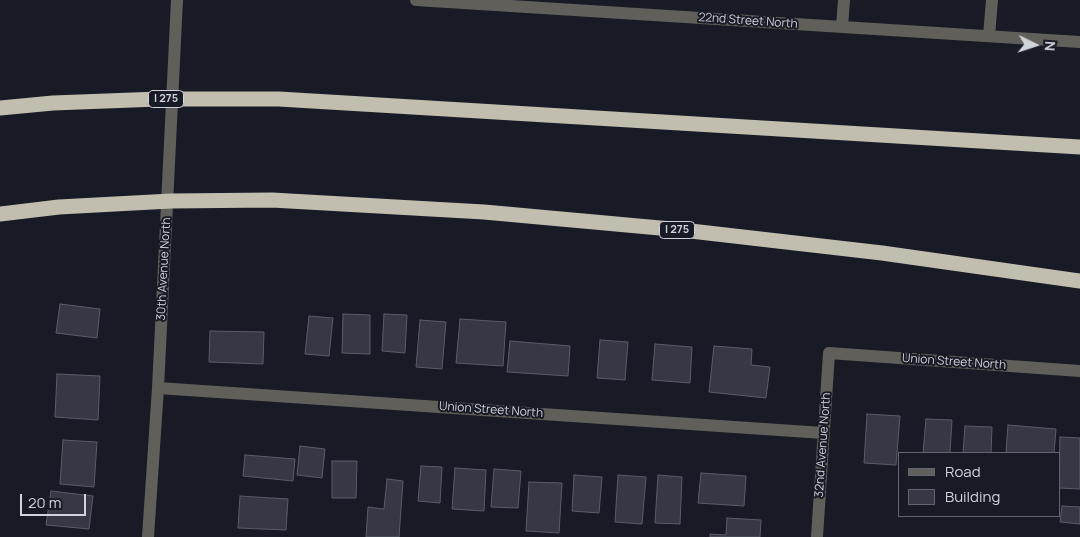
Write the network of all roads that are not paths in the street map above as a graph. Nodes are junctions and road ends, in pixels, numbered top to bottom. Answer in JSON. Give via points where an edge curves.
{"nodes":[{"id":1,"x":177,"y":0,"type":"edge"},
{"id":2,"x":416,"y":0,"type":"edge"},
{"id":3,"x":844,"y":0,"type":"edge"},
{"id":4,"x":992,"y":0,"type":"edge"},
{"id":5,"x":842,"y":27,"type":"junction"},
{"id":6,"x":989,"y":36,"type":"junction"},
{"id":7,"x":1080,"y":42,"type":"edge"},
{"id":8,"x":0,"y":108,"type":"edge"},
{"id":9,"x":1080,"y":146,"type":"edge"},
{"id":10,"x":0,"y":214,"type":"edge"},
{"id":11,"x":1080,"y":281,"type":"edge"},
{"id":12,"x":829,"y":353,"type":"joint"},
{"id":13,"x":1080,"y":371,"type":"edge"},
{"id":14,"x":158,"y":388,"type":"junction"},
{"id":15,"x":824,"y":433,"type":"junction"},
{"id":16,"x":148,"y":537,"type":"edge"},
{"id":17,"x":817,"y":537,"type":"edge"}],
"edges":[{"from":1,"to":14,"type":"street","name":"30th Avenue North"},
{"from":2,"to":5,"type":"street","name":"22nd Street North"},
{"from":3,"to":5,"type":"street"},
{"from":4,"to":6,"type":"street"},
{"from":5,"to":6,"type":"street","name":"22nd Street North"},
{"from":6,"to":7,"type":"street","name":"22nd Street North"},
{"from":8,"to":9,"type":"highway","number":"I 275","via":[[159,99],[278,99]]},
{"from":10,"to":11,"type":"highway","number":"I 275","via":[[59,207],[171,201],[272,200],[484,212],[882,253]]},
{"from":12,"to":13,"type":"street","name":"Union Street North"},
{"from":12,"to":15,"type":"street","name":"32nd Avenue North"},
{"from":14,"to":15,"type":"street","name":"Union Street North"},
{"from":14,"to":16,"type":"street","name":"30th Avenue North"},
{"from":15,"to":17,"type":"street","name":"32nd Avenue North"}]}
